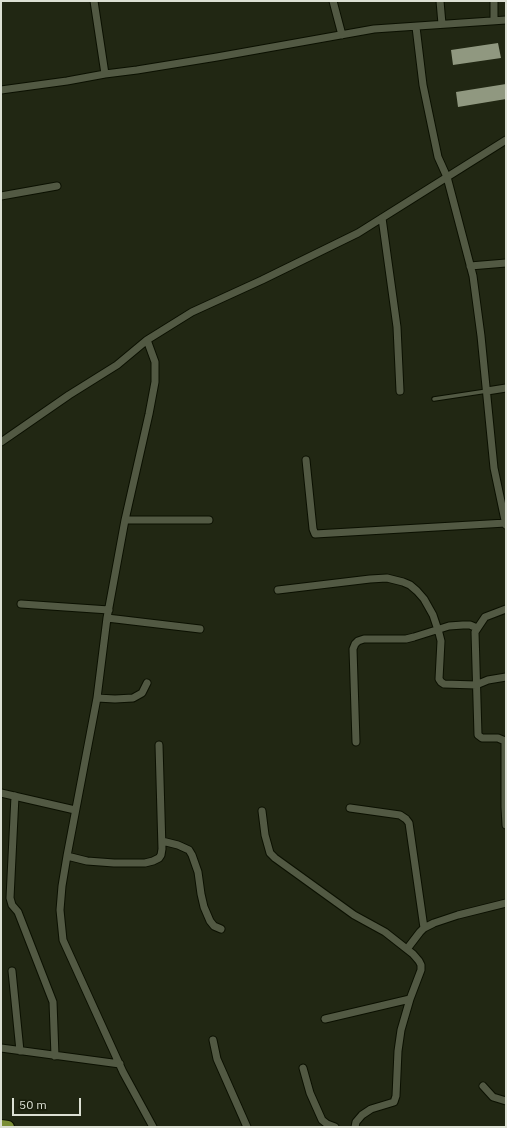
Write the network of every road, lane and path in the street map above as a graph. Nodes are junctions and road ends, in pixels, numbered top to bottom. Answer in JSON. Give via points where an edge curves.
{"nodes":[{"id":1,"x":94,"y":1,"type":"edge"},
{"id":2,"x":333,"y":1,"type":"edge"},
{"id":3,"x":440,"y":1,"type":"edge"},
{"id":4,"x":494,"y":1,"type":"edge"},
{"id":5,"x":494,"y":20,"type":"junction"},
{"id":6,"x":506,"y":20,"type":"edge"},
{"id":7,"x":442,"y":24,"type":"junction"},
{"id":8,"x":416,"y":27,"type":"junction"},
{"id":9,"x":342,"y":35,"type":"junction"},
{"id":10,"x":105,"y":74,"type":"junction"},
{"id":11,"x":1,"y":90,"type":"edge"},
{"id":12,"x":506,"y":140,"type":"edge"},
{"id":13,"x":447,"y":177,"type":"junction"},
{"id":14,"x":57,"y":186,"type":"dead end"},
{"id":15,"x":1,"y":196,"type":"edge"},
{"id":16,"x":382,"y":218,"type":"junction"},
{"id":17,"x":506,"y":263,"type":"edge"},
{"id":18,"x":470,"y":266,"type":"junction"},
{"id":19,"x":147,"y":340,"type":"junction"},
{"id":20,"x":506,"y":388,"type":"edge"},
{"id":21,"x":400,"y":391,"type":"dead end"},
{"id":22,"x":487,"y":391,"type":"junction"},
{"id":23,"x":434,"y":399,"type":"dead end"},
{"id":24,"x":1,"y":442,"type":"edge"},
{"id":25,"x":306,"y":460,"type":"dead end"},
{"id":26,"x":505,"y":513,"type":"edge"},
{"id":27,"x":125,"y":520,"type":"junction"},
{"id":28,"x":209,"y":520,"type":"dead end"},
{"id":29,"x":506,"y":524,"type":"edge"},
{"id":30,"x":278,"y":590,"type":"dead end"},
{"id":31,"x":21,"y":604,"type":"dead end"},
{"id":32,"x":506,"y":609,"type":"edge"},
{"id":33,"x":109,"y":610,"type":"junction"},
{"id":34,"x":107,"y":618,"type":"junction"},
{"id":35,"x":477,"y":628,"type":"junction"},
{"id":36,"x":200,"y":629,"type":"dead end"},
{"id":37,"x":438,"y":629,"type":"junction"},
{"id":38,"x":506,"y":678,"type":"edge"},
{"id":39,"x":147,"y":683,"type":"dead end"},
{"id":40,"x":476,"y":685,"type":"junction"},
{"id":41,"x":97,"y":698,"type":"junction"},
{"id":42,"x":356,"y":742,"type":"dead end"},
{"id":43,"x":159,"y":745,"type":"dead end"},
{"id":44,"x":1,"y":793,"type":"edge"},
{"id":45,"x":15,"y":796,"type":"junction"},
{"id":46,"x":350,"y":808,"type":"dead end"},
{"id":47,"x":75,"y":810,"type":"junction"},
{"id":48,"x":262,"y":811,"type":"dead end"},
{"id":49,"x":506,"y":825,"type":"edge"},
{"id":50,"x":162,"y":841,"type":"junction"},
{"id":51,"x":67,"y":856,"type":"junction"},
{"id":52,"x":506,"y":903,"type":"edge"},
{"id":53,"x":424,"y":928,"type":"junction"},
{"id":54,"x":221,"y":929,"type":"dead end"},
{"id":55,"x":407,"y":949,"type":"junction"},
{"id":56,"x":12,"y":971,"type":"dead end"},
{"id":57,"x":410,"y":999,"type":"junction"},
{"id":58,"x":325,"y":1019,"type":"dead end"},
{"id":59,"x":213,"y":1040,"type":"dead end"},
{"id":60,"x":1,"y":1048,"type":"edge"},
{"id":61,"x":20,"y":1051,"type":"junction"},
{"id":62,"x":55,"y":1056,"type":"junction"},
{"id":63,"x":120,"y":1064,"type":"junction"},
{"id":64,"x":303,"y":1068,"type":"dead end"},
{"id":65,"x":483,"y":1086,"type":"dead end"},
{"id":66,"x":506,"y":1101,"type":"edge"},
{"id":67,"x":1,"y":1126,"type":"edge"},
{"id":68,"x":8,"y":1127,"type":"edge"},
{"id":69,"x":153,"y":1127,"type":"edge"},
{"id":70,"x":247,"y":1127,"type":"edge"},
{"id":71,"x":335,"y":1127,"type":"edge"},
{"id":72,"x":355,"y":1127,"type":"edge"}],
"edges":[{"from":1,"to":10,"type":"street"},
{"from":2,"to":9,"type":"street"},
{"from":3,"to":7,"type":"street"},
{"from":4,"to":5,"type":"street"},
{"from":5,"to":6,"type":"street"},
{"from":5,"to":7,"type":"street"},
{"from":7,"to":8,"type":"street"},
{"from":8,"to":9,"type":"street","via":[[374,29]]},
{"from":8,"to":13,"type":"street","via":[[428,115],[438,156]]},
{"from":9,"to":10,"type":"street"},
{"from":10,"to":11,"type":"street"},
{"from":12,"to":13,"type":"street"},
{"from":13,"to":16,"type":"street"},
{"from":13,"to":18,"type":"street"},
{"from":14,"to":15,"type":"street"},
{"from":16,"to":19,"type":"street","via":[[358,233],[198,309]]},
{"from":16,"to":21,"type":"street","via":[[397,327]]},
{"from":17,"to":18,"type":"street"},
{"from":18,"to":22,"type":"street"},
{"from":19,"to":24,"type":"street","via":[[117,365]]},
{"from":19,"to":27,"type":"street","via":[[155,362],[155,382]]},
{"from":20,"to":22,"type":"street"},
{"from":22,"to":23,"type":"lane"},
{"from":22,"to":26,"type":"street","via":[[494,468]]},
{"from":25,"to":29,"type":"street","via":[[315,534]]},
{"from":26,"to":29,"type":"street"},
{"from":27,"to":28,"type":"street"},
{"from":27,"to":33,"type":"street"},
{"from":30,"to":37,"type":"street","via":[[387,578],[410,585],[424,599]]},
{"from":31,"to":33,"type":"street"},
{"from":32,"to":35,"type":"street","via":[[485,617]]},
{"from":33,"to":34,"type":"street"},
{"from":34,"to":36,"type":"street"},
{"from":34,"to":41,"type":"street"},
{"from":35,"to":37,"type":"street","via":[[463,625]]},
{"from":35,"to":40,"type":"street"},
{"from":37,"to":40,"type":"street","via":[[441,641],[441,682]]},
{"from":37,"to":42,"type":"street","via":[[406,639],[364,639],[355,644],[353,649]]},
{"from":38,"to":40,"type":"street","via":[[488,680]]},
{"from":39,"to":41,"type":"street","via":[[142,693],[133,698]]},
{"from":40,"to":49,"type":"street","via":[[478,735],[482,738],[498,738],[504,741]]},
{"from":41,"to":47,"type":"street"},
{"from":43,"to":50,"type":"street"},
{"from":44,"to":45,"type":"street"},
{"from":45,"to":47,"type":"street"},
{"from":45,"to":62,"type":"street","via":[[10,898],[18,912],[53,1002]]},
{"from":46,"to":53,"type":"street","via":[[400,815],[409,823]]},
{"from":47,"to":51,"type":"street"},
{"from":48,"to":55,"type":"street","via":[[270,853],[275,858],[354,915],[385,932]]},
{"from":50,"to":51,"type":"street","via":[[161,855],[153,862],[114,863]]},
{"from":50,"to":54,"type":"street","via":[[189,850],[198,872],[201,894],[210,921]]},
{"from":51,"to":63,"type":"street","via":[[60,910],[62,940]]},
{"from":52,"to":53,"type":"street","via":[[458,915]]},
{"from":53,"to":55,"type":"street"},
{"from":55,"to":57,"type":"street","via":[[421,965]]},
{"from":56,"to":61,"type":"street"},
{"from":57,"to":58,"type":"street"},
{"from":57,"to":72,"type":"street","via":[[401,1030],[394,1102],[362,1114]]},
{"from":59,"to":70,"type":"street","via":[[217,1059]]},
{"from":60,"to":61,"type":"street"},
{"from":61,"to":62,"type":"street"},
{"from":62,"to":63,"type":"street"},
{"from":63,"to":69,"type":"street"},
{"from":64,"to":71,"type":"street","via":[[310,1093],[322,1120]]},
{"from":65,"to":66,"type":"street","via":[[493,1097]]},
{"from":67,"to":68,"type":"main road"}]}
